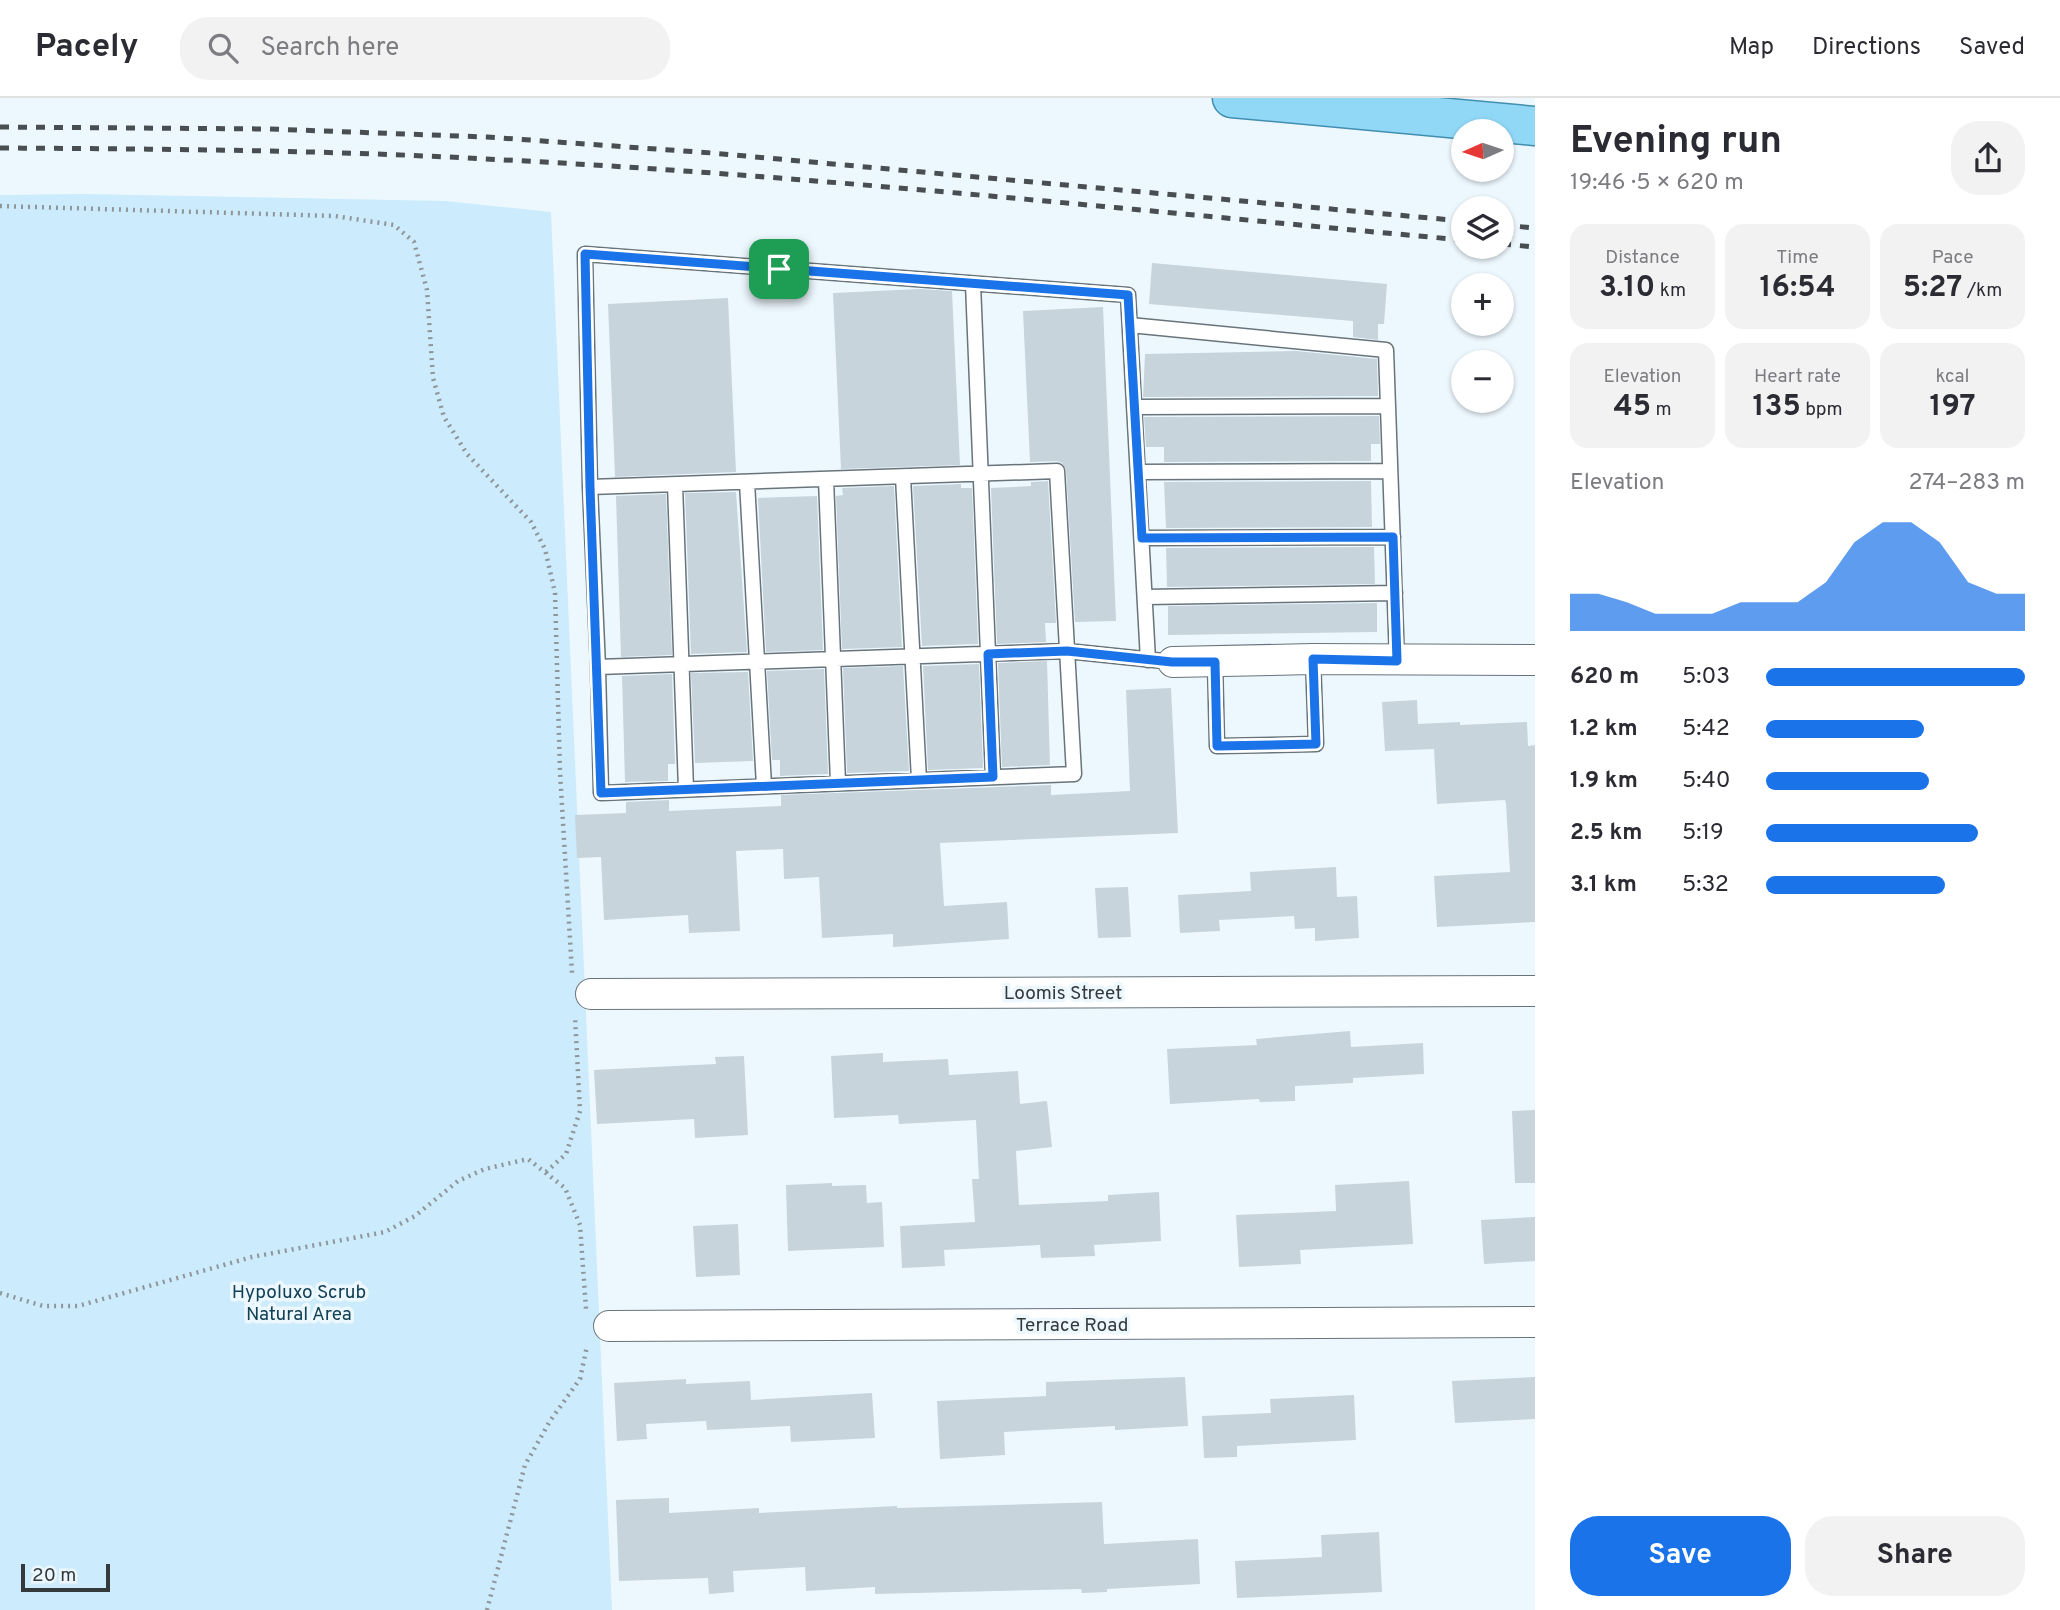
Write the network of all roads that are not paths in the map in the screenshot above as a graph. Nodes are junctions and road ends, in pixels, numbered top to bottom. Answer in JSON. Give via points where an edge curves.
{"nodes":[{"id":1,"x":1232,"y":98,"type":"edge"},
{"id":2,"x":1535,"y":126,"type":"edge"},
{"id":3,"x":974,"y":284,"type":"junction"},
{"id":4,"x":1130,"y":325,"type":"junction"},
{"id":5,"x":1388,"y":406,"type":"junction"},
{"id":6,"x":1134,"y":407,"type":"junction"},
{"id":7,"x":1390,"y":471,"type":"junction"},
{"id":8,"x":1138,"y":472,"type":"junction"},
{"id":9,"x":981,"y":474,"type":"junction"},
{"id":10,"x":903,"y":477,"type":"junction"},
{"id":11,"x":826,"y":480,"type":"junction"},
{"id":12,"x":747,"y":482,"type":"junction"},
{"id":13,"x":675,"y":485,"type":"junction"},
{"id":14,"x":590,"y":487,"type":"junction"},
{"id":15,"x":1393,"y":537,"type":"junction"},
{"id":16,"x":1142,"y":538,"type":"junction"},
{"id":17,"x":1395,"y":593,"type":"junction"},
{"id":18,"x":1145,"y":597,"type":"junction"},
{"id":19,"x":1067,"y":651,"type":"junction"},
{"id":20,"x":988,"y":654,"type":"junction"},
{"id":21,"x":913,"y":657,"type":"junction"},
{"id":22,"x":1313,"y":659,"type":"junction"},
{"id":23,"x":833,"y":660,"type":"junction"},
{"id":24,"x":1535,"y":660,"type":"edge"},
{"id":25,"x":1161,"y":661,"type":"junction"},
{"id":26,"x":1397,"y":661,"type":"junction"},
{"id":27,"x":757,"y":662,"type":"junction"},
{"id":28,"x":1215,"y":662,"type":"junction"},
{"id":29,"x":681,"y":665,"type":"junction"},
{"id":30,"x":598,"y":667,"type":"junction"},
{"id":31,"x":993,"y":777,"type":"junction"},
{"id":32,"x":919,"y":780,"type":"junction"},
{"id":33,"x":838,"y":783,"type":"junction"},
{"id":34,"x":764,"y":786,"type":"junction"},
{"id":35,"x":686,"y":789,"type":"junction"},
{"id":36,"x":1535,"y":991,"type":"edge"},
{"id":37,"x":579,"y":995,"type":"road end"},
{"id":38,"x":1535,"y":1322,"type":"edge"},
{"id":39,"x":594,"y":1326,"type":"road end"}],
"edges":[{"from":1,"to":2,"type":"main road"},
{"from":3,"to":4,"type":"lane","via":[[1128,295]]},
{"from":3,"to":9,"type":"lane"},
{"from":3,"to":14,"type":"lane","via":[[585,254]]},
{"from":4,"to":5,"type":"lane","via":[[1386,349]]},
{"from":4,"to":6,"type":"lane"},
{"from":5,"to":6,"type":"lane"},
{"from":5,"to":7,"type":"lane"},
{"from":6,"to":8,"type":"lane"},
{"from":7,"to":8,"type":"lane"},
{"from":7,"to":15,"type":"lane"},
{"from":8,"to":16,"type":"lane"},
{"from":9,"to":10,"type":"lane"},
{"from":9,"to":19,"type":"lane","via":[[1057,471]]},
{"from":9,"to":20,"type":"lane"},
{"from":10,"to":11,"type":"lane"},
{"from":10,"to":21,"type":"lane"},
{"from":11,"to":12,"type":"lane"},
{"from":11,"to":23,"type":"lane"},
{"from":12,"to":13,"type":"lane"},
{"from":12,"to":27,"type":"lane"},
{"from":13,"to":14,"type":"lane"},
{"from":13,"to":29,"type":"lane"},
{"from":14,"to":30,"type":"lane"},
{"from":15,"to":16,"type":"lane"},
{"from":15,"to":17,"type":"lane"},
{"from":16,"to":18,"type":"lane"},
{"from":17,"to":18,"type":"lane"},
{"from":17,"to":26,"type":"lane"},
{"from":18,"to":25,"type":"lane"},
{"from":19,"to":20,"type":"lane"},
{"from":19,"to":25,"type":"lane"},
{"from":19,"to":31,"type":"lane","via":[[1074,774]]},
{"from":20,"to":21,"type":"lane"},
{"from":20,"to":31,"type":"lane"},
{"from":21,"to":23,"type":"lane"},
{"from":21,"to":32,"type":"lane"},
{"from":22,"to":26,"type":"street"},
{"from":22,"to":28,"type":"street"},
{"from":22,"to":28,"type":"lane","via":[[1316,744],[1217,746]]},
{"from":23,"to":27,"type":"lane"},
{"from":23,"to":33,"type":"lane"},
{"from":24,"to":26,"type":"street"},
{"from":25,"to":28,"type":"street"},
{"from":27,"to":29,"type":"lane"},
{"from":27,"to":34,"type":"lane"},
{"from":29,"to":30,"type":"lane"},
{"from":29,"to":35,"type":"lane"},
{"from":30,"to":35,"type":"lane","via":[[601,793]]},
{"from":31,"to":32,"type":"lane"},
{"from":32,"to":33,"type":"lane"},
{"from":33,"to":34,"type":"lane"},
{"from":34,"to":35,"type":"lane"},
{"from":36,"to":37,"type":"street","name":"Loomis Street"},
{"from":38,"to":39,"type":"street","name":"Terrace Road"}]}
